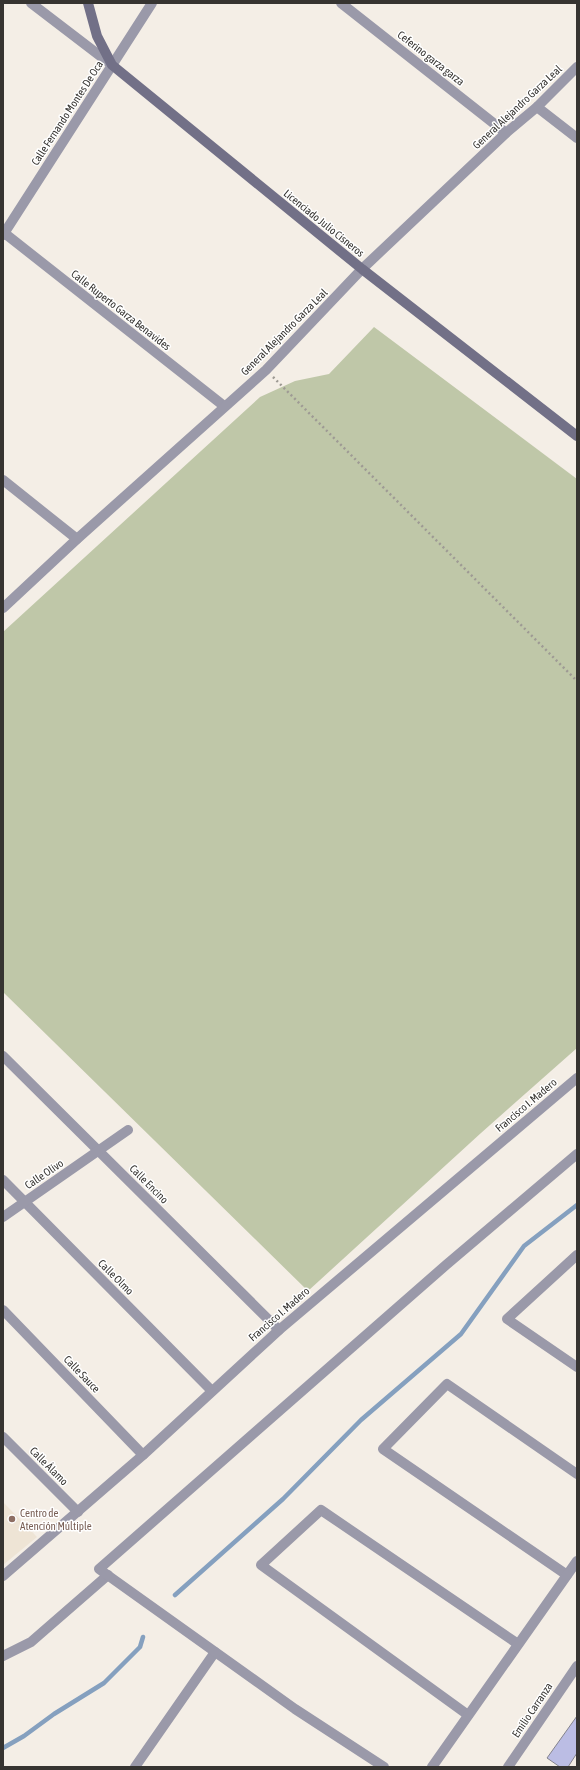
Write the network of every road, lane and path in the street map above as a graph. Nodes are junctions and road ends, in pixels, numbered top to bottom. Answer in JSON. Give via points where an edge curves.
{"nodes":[{"id":1,"x":31,"y":3,"type":"edge"},
{"id":2,"x":88,"y":3,"type":"edge"},
{"id":3,"x":152,"y":3,"type":"edge"},
{"id":4,"x":341,"y":3,"type":"edge"},
{"id":5,"x":112,"y":65,"type":"junction"},
{"id":6,"x":577,"y":67,"type":"edge"},
{"id":7,"x":537,"y":107,"type":"junction"},
{"id":8,"x":506,"y":133,"type":"junction"},
{"id":9,"x":577,"y":138,"type":"edge"},
{"id":10,"x":3,"y":234,"type":"edge"},
{"id":11,"x":362,"y":269,"type":"junction"},
{"id":12,"x":266,"y":370,"type":"junction"},
{"id":13,"x":224,"y":406,"type":"junction"},
{"id":14,"x":577,"y":436,"type":"edge"},
{"id":15,"x":3,"y":480,"type":"edge"},
{"id":16,"x":77,"y":539,"type":"junction"},
{"id":17,"x":3,"y":608,"type":"edge"},
{"id":18,"x":577,"y":681,"type":"edge"},
{"id":19,"x":3,"y":1056,"type":"edge"},
{"id":20,"x":577,"y":1078,"type":"edge"},
{"id":21,"x":128,"y":1130,"type":"dead end"},
{"id":22,"x":99,"y":1152,"type":"junction"},
{"id":23,"x":577,"y":1154,"type":"edge"},
{"id":24,"x":3,"y":1180,"type":"edge"},
{"id":25,"x":25,"y":1202,"type":"junction"},
{"id":26,"x":3,"y":1217,"type":"edge"},
{"id":27,"x":577,"y":1255,"type":"edge"},
{"id":28,"x":3,"y":1310,"type":"edge"},
{"id":29,"x":279,"y":1330,"type":"junction"},
{"id":30,"x":577,"y":1366,"type":"edge"},
{"id":31,"x":212,"y":1391,"type":"junction"},
{"id":32,"x":3,"y":1437,"type":"edge"},
{"id":33,"x":143,"y":1455,"type":"junction"},
{"id":34,"x":577,"y":1474,"type":"edge"},
{"id":35,"x":78,"y":1512,"type":"junction"},
{"id":36,"x":577,"y":1561,"type":"edge"},
{"id":37,"x":108,"y":1575,"type":"junction"},
{"id":38,"x":567,"y":1575,"type":"junction"},
{"id":39,"x":3,"y":1576,"type":"edge"},
{"id":40,"x":518,"y":1644,"type":"junction"},
{"id":41,"x":215,"y":1652,"type":"junction"},
{"id":42,"x":3,"y":1656,"type":"edge"},
{"id":43,"x":577,"y":1666,"type":"edge"},
{"id":44,"x":468,"y":1715,"type":"junction"},
{"id":45,"x":135,"y":1767,"type":"edge"},
{"id":46,"x":384,"y":1767,"type":"edge"},
{"id":47,"x":432,"y":1767,"type":"edge"},
{"id":48,"x":508,"y":1767,"type":"edge"}],
"edges":[{"from":1,"to":5,"type":"street"},
{"from":2,"to":5,"type":"street","name":"Licenciado Julio Cisneros","via":[[97,36]]},
{"from":3,"to":5,"type":"street","name":"Calle Fernando Montes De Oca"},
{"from":4,"to":8,"type":"street","name":"Ceferino garza garza"},
{"from":5,"to":10,"type":"street","name":"Calle Fernando Montes De Oca"},
{"from":5,"to":11,"type":"street","name":"Licenciado Julio Cisneros"},
{"from":6,"to":7,"type":"street","name":"General Alejandro Garza Leal"},
{"from":7,"to":8,"type":"street","name":"General Alejandro Garza Leal"},
{"from":7,"to":9,"type":"street"},
{"from":8,"to":11,"type":"street","name":"General Alejandro Garza Leal"},
{"from":10,"to":13,"type":"street","name":"Calle Ruperto Garza Benavides"},
{"from":11,"to":12,"type":"street","name":"General Alejandro Garza Leal"},
{"from":11,"to":14,"type":"street","name":"Licenciado Julio Cisneros"},
{"from":12,"to":13,"type":"street","name":"General Alejandro Garza Leal"},
{"from":12,"to":18,"type":"path"},
{"from":13,"to":16,"type":"street","name":"General Alejandro Garza Leal"},
{"from":15,"to":16,"type":"street"},
{"from":16,"to":17,"type":"street","name":"General Alejandro Garza Leal"},
{"from":19,"to":22,"type":"street","name":"Calle Encino"},
{"from":20,"to":29,"type":"street","name":"Francisco I. Madero"},
{"from":21,"to":22,"type":"street","name":"Calle Olivo"},
{"from":22,"to":25,"type":"street","name":"Calle Olivo"},
{"from":22,"to":29,"type":"street","name":"Calle Encino"},
{"from":23,"to":37,"type":"street","via":[[446,1265],[99,1569]]},
{"from":24,"to":25,"type":"street","name":"Calle Olmo"},
{"from":25,"to":26,"type":"street","name":"Calle Olivo"},
{"from":25,"to":31,"type":"street","name":"Calle Olmo"},
{"from":27,"to":30,"type":"street","via":[[507,1319]]},
{"from":28,"to":33,"type":"street","name":"Calle Sauce"},
{"from":29,"to":31,"type":"street","name":"Francisco I. Madero"},
{"from":31,"to":33,"type":"street","name":"Francisco I. Madero"},
{"from":32,"to":35,"type":"street","name":"Calle Álamo"},
{"from":33,"to":35,"type":"street","name":"Francisco I. Madero"},
{"from":34,"to":38,"type":"street","via":[[447,1384],[383,1449]]},
{"from":35,"to":39,"type":"street","name":"Francisco I. Madero"},
{"from":36,"to":38,"type":"street"},
{"from":37,"to":41,"type":"street"},
{"from":37,"to":42,"type":"street","via":[[31,1642]]},
{"from":38,"to":40,"type":"street"},
{"from":40,"to":44,"type":"street"},
{"from":40,"to":44,"type":"street","via":[[321,1510],[261,1565]]},
{"from":41,"to":45,"type":"street"},
{"from":41,"to":46,"type":"street","via":[[295,1709]]},
{"from":43,"to":48,"type":"street","name":"Emilio Carranza"},
{"from":44,"to":47,"type":"street"}]}
